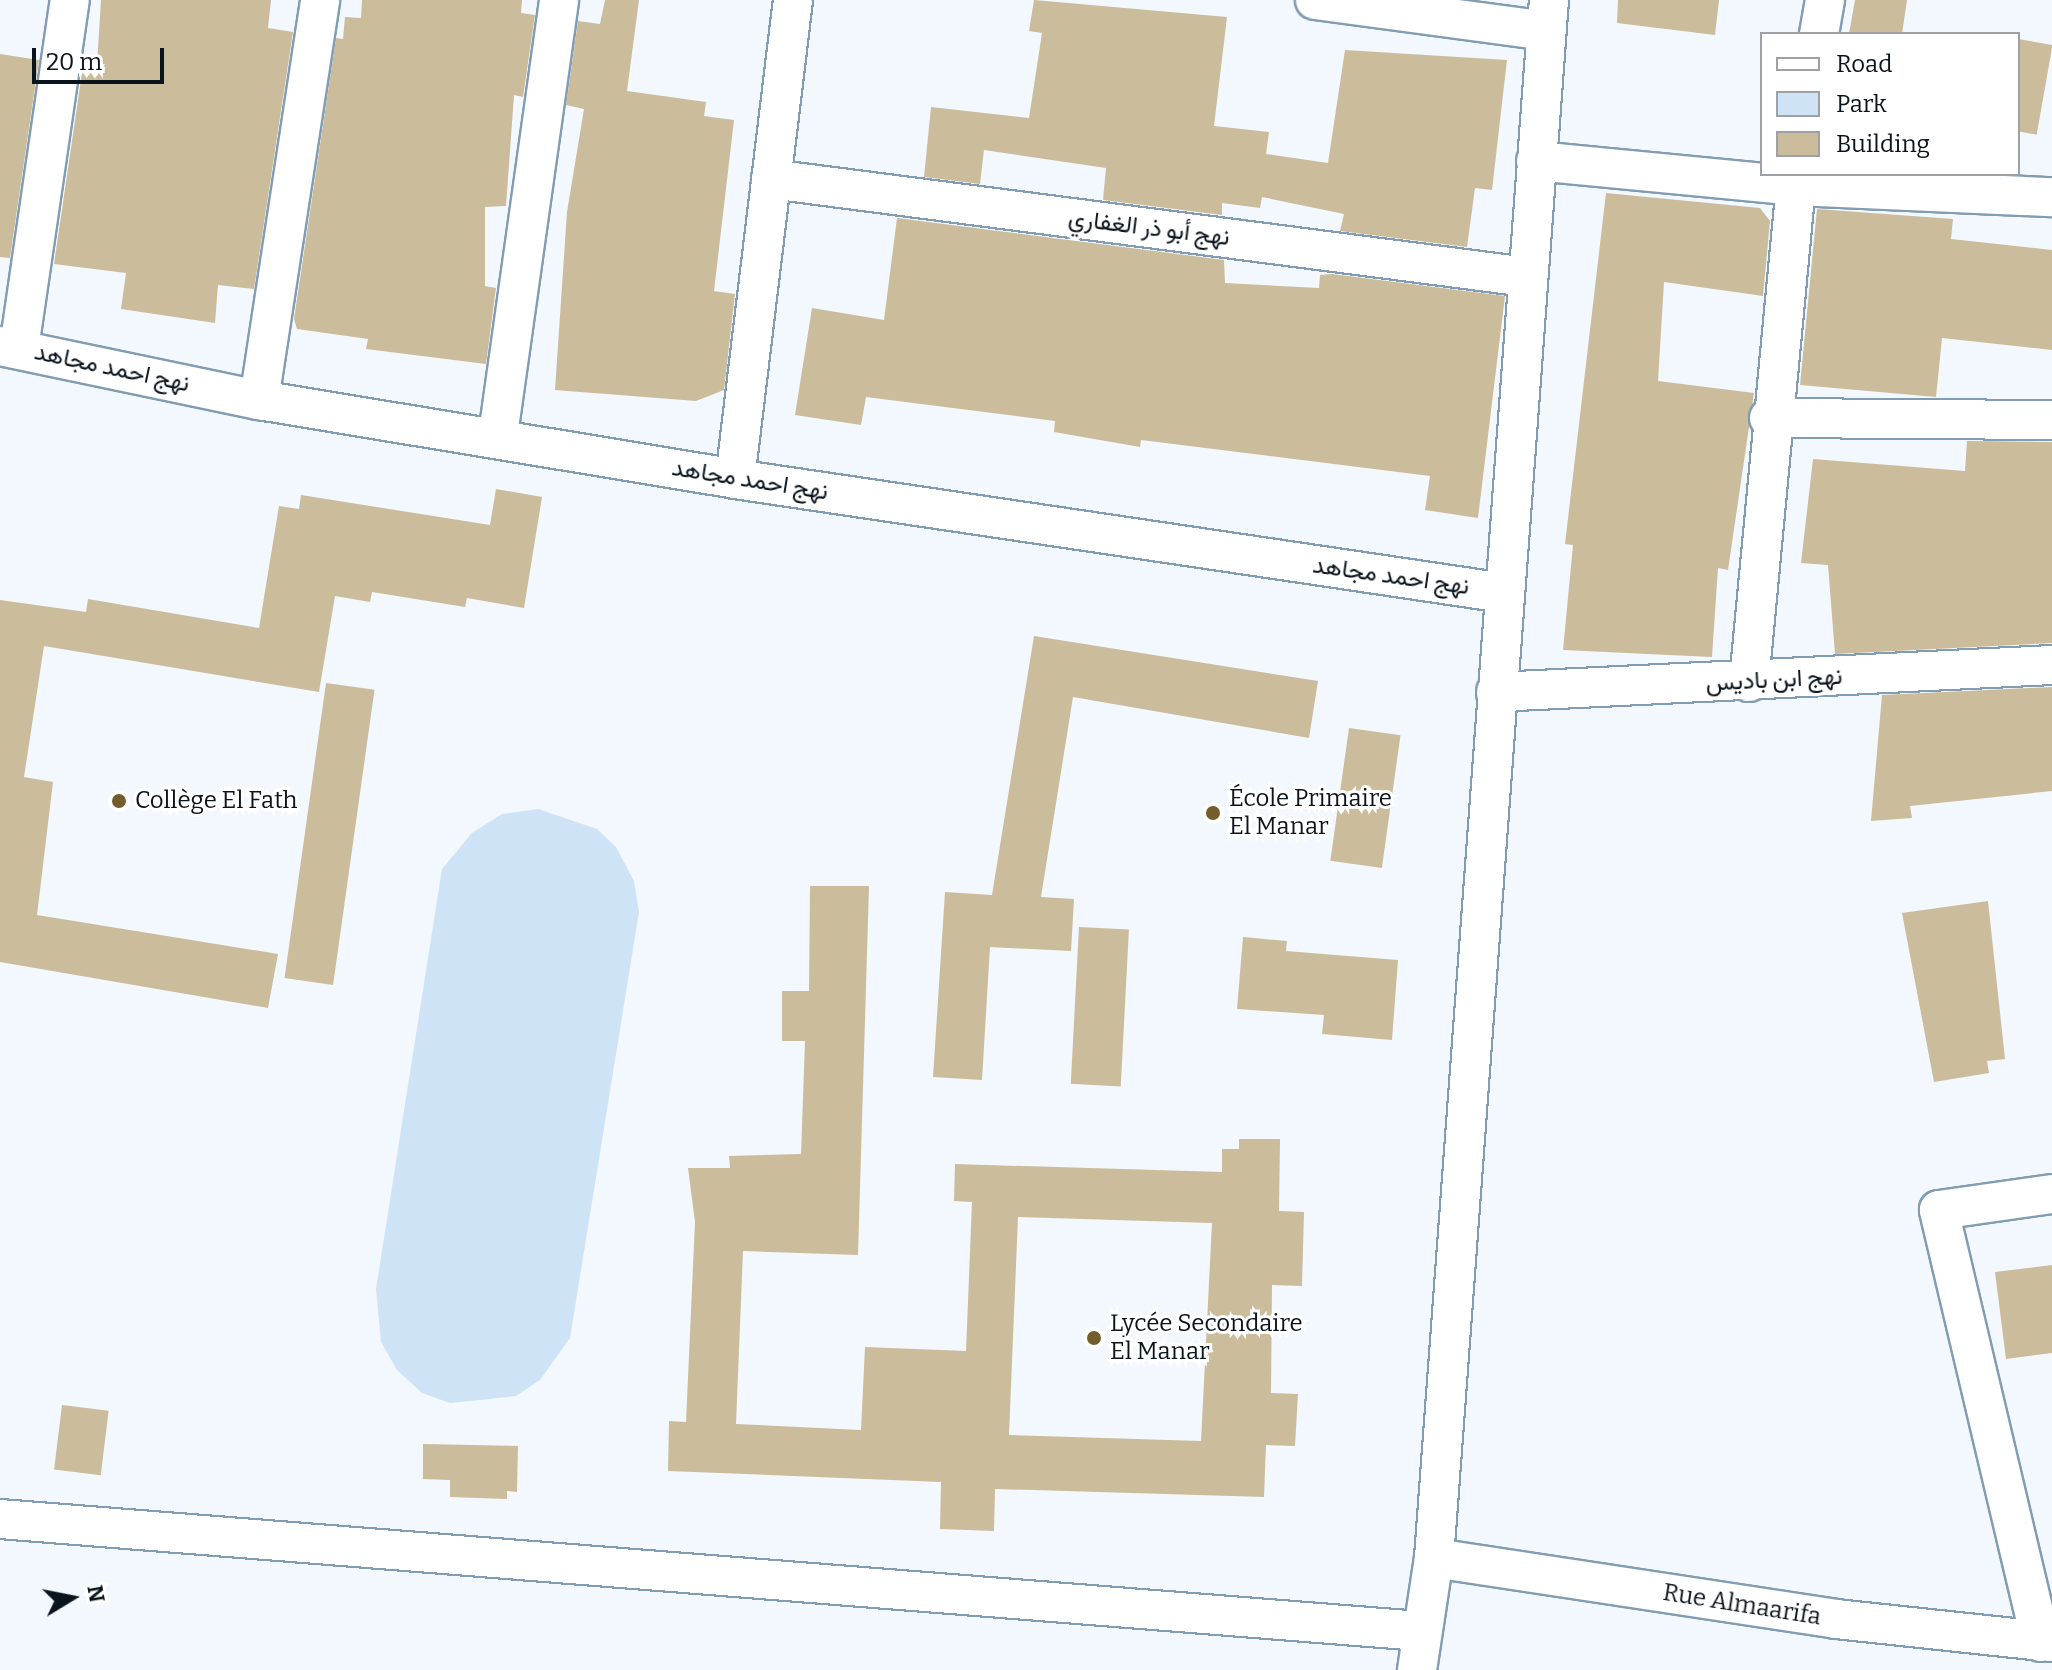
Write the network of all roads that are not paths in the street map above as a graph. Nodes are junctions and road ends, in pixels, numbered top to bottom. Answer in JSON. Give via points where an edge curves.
{"nodes":[{"id":1,"x":70,"y":0,"type":"edge"},
{"id":2,"x":320,"y":0,"type":"edge"},
{"id":3,"x":559,"y":0,"type":"edge"},
{"id":4,"x":793,"y":0,"type":"edge"},
{"id":5,"x":1315,"y":0,"type":"edge"},
{"id":6,"x":1825,"y":0,"type":"edge"},
{"id":7,"x":1548,"y":16,"type":"edge"},
{"id":8,"x":1819,"y":32,"type":"edge"},
{"id":9,"x":1536,"y":161,"type":"junction"},
{"id":10,"x":771,"y":179,"type":"junction"},
{"id":11,"x":1796,"y":180,"type":"edge"},
{"id":12,"x":2052,"y":197,"type":"edge"},
{"id":13,"x":1527,"y":277,"type":"junction"},
{"id":14,"x":10,"y":347,"type":"edge"},
{"id":15,"x":259,"y":400,"type":"junction"},
{"id":16,"x":1769,"y":418,"type":"junction"},
{"id":17,"x":2052,"y":420,"type":"edge"},
{"id":18,"x":498,"y":435,"type":"junction"},
{"id":19,"x":735,"y":479,"type":"junction"},
{"id":20,"x":1504,"y":593,"type":"junction"},
{"id":21,"x":2052,"y":665,"type":"edge"},
{"id":22,"x":1749,"y":682,"type":"junction"},
{"id":23,"x":1496,"y":692,"type":"junction"},
{"id":24,"x":2052,"y":1194,"type":"edge"},
{"id":25,"x":0,"y":1519,"type":"edge"},
{"id":26,"x":1434,"y":1558,"type":"junction"},
{"id":27,"x":1419,"y":1631,"type":"junction"},
{"id":28,"x":2047,"y":1642,"type":"edge"},
{"id":29,"x":1417,"y":1670,"type":"edge"}],
"edges":[{"from":1,"to":14,"type":"street"},
{"from":2,"to":15,"type":"street"},
{"from":3,"to":18,"type":"street"},
{"from":4,"to":10,"type":"street"},
{"from":5,"to":7,"type":"street"},
{"from":6,"to":8,"type":"street"},
{"from":7,"to":9,"type":"street"},
{"from":9,"to":11,"type":"street"},
{"from":9,"to":13,"type":"street"},
{"from":10,"to":13,"type":"street","name":"نهج أبو ذر الغفاري"},
{"from":10,"to":19,"type":"street"},
{"from":11,"to":12,"type":"street"},
{"from":11,"to":16,"type":"street"},
{"from":13,"to":20,"type":"street"},
{"from":14,"to":15,"type":"street","name":"نهج احمد مجاهد"},
{"from":15,"to":18,"type":"street","name":"نهج احمد مجاهد"},
{"from":16,"to":17,"type":"street"},
{"from":16,"to":22,"type":"street"},
{"from":18,"to":19,"type":"street","name":"نهج احمد مجاهد"},
{"from":19,"to":20,"type":"street","name":"نهج احمد مجاهد"},
{"from":20,"to":23,"type":"street"},
{"from":21,"to":22,"type":"street","name":"نهج ابن باديس"},
{"from":22,"to":23,"type":"street","name":"نهج ابن باديس"},
{"from":23,"to":26,"type":"street"},
{"from":24,"to":28,"type":"street","via":[[1939,1210]]},
{"from":25,"to":27,"type":"street"},
{"from":26,"to":27,"type":"street"},
{"from":26,"to":28,"type":"street","name":"Rue Almaarifa","via":[[1836,1619]]},
{"from":27,"to":29,"type":"street"}]}
